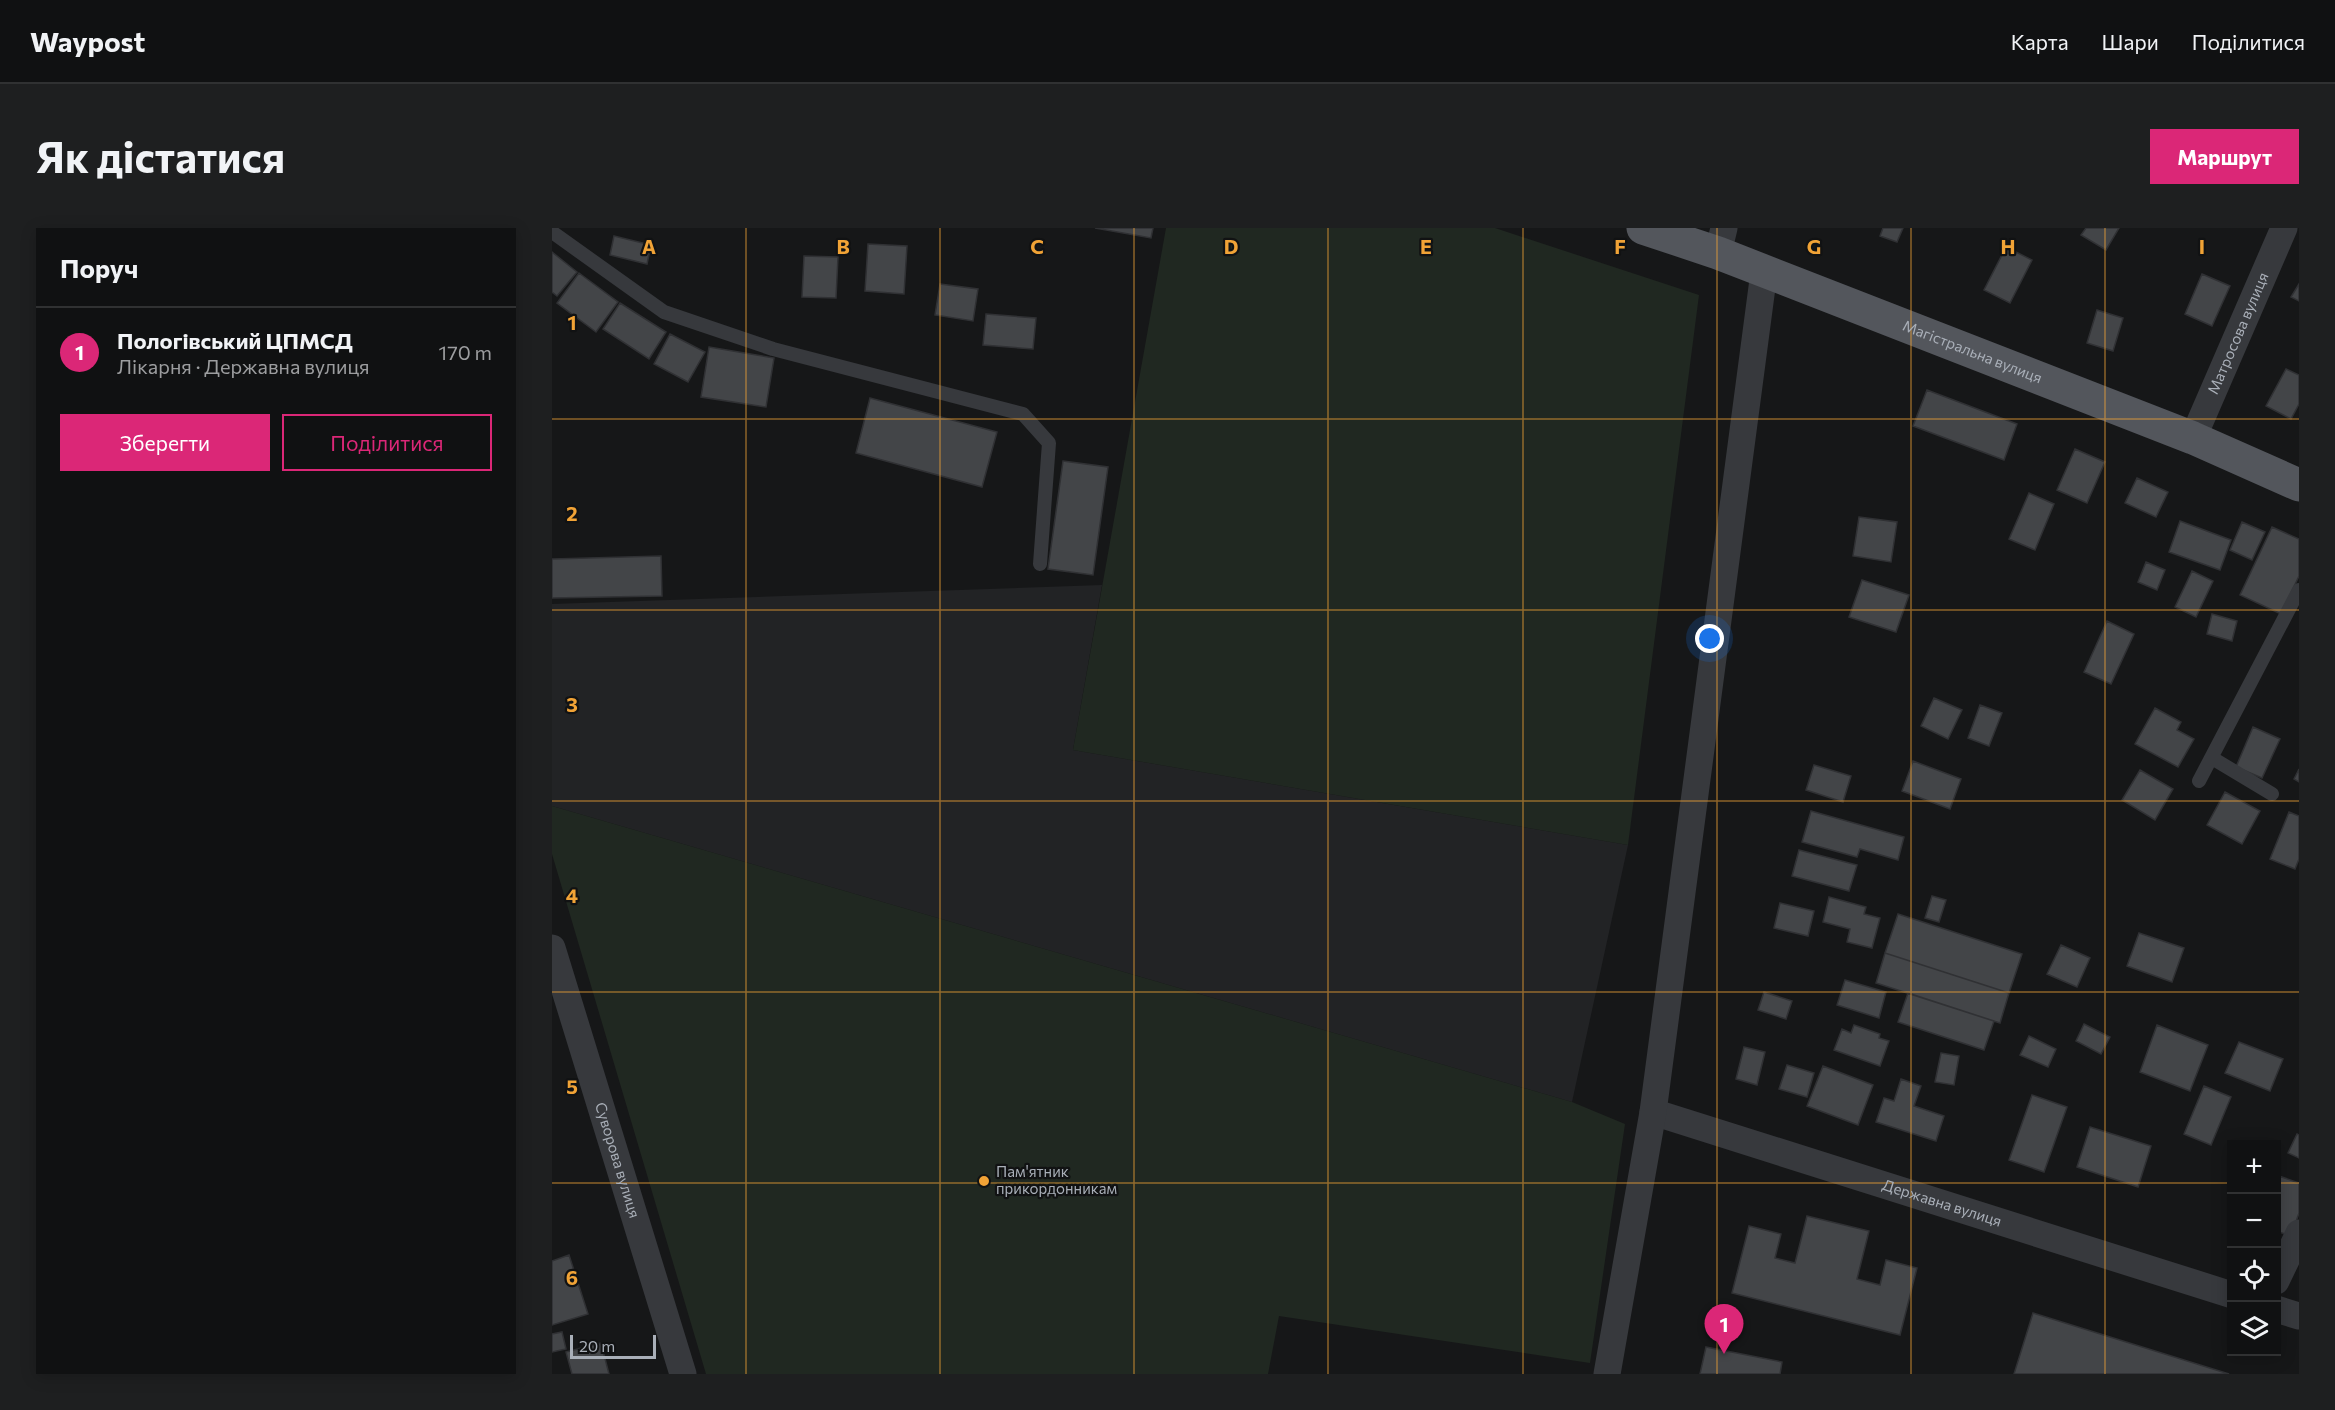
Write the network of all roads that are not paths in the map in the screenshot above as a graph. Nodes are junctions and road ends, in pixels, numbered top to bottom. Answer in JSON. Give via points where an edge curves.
{"nodes":[{"id":1,"x":1643,"y":228,"type":"edge"},
{"id":2,"x":2284,"y":228,"type":"edge"},
{"id":3,"x":552,"y":232,"type":"edge"},
{"id":4,"x":1721,"y":241,"type":"edge"},
{"id":5,"x":1764,"y":272,"type":"junction"},
{"id":6,"x":2193,"y":438,"type":"junction"},
{"id":7,"x":2299,"y":485,"type":"edge"},
{"id":8,"x":1040,"y":564,"type":"dead end"},
{"id":9,"x":2299,"y":590,"type":"edge"},
{"id":10,"x":2211,"y":758,"type":"junction"},
{"id":11,"x":2199,"y":781,"type":"dead end"},
{"id":12,"x":2272,"y":794,"type":"dead end"},
{"id":13,"x":552,"y":948,"type":"edge"},
{"id":14,"x":1653,"y":1112,"type":"junction"},
{"id":15,"x":2299,"y":1233,"type":"edge"},
{"id":16,"x":2281,"y":1272,"type":"edge"},
{"id":17,"x":2227,"y":1293,"type":"edge"},
{"id":18,"x":2281,"y":1310,"type":"edge"},
{"id":19,"x":2299,"y":1316,"type":"edge"},
{"id":20,"x":683,"y":1374,"type":"edge"},
{"id":21,"x":1607,"y":1374,"type":"edge"}],
"edges":[{"from":1,"to":4,"type":"main road","name":"Магістральна вулиця"},
{"from":2,"to":6,"type":"street","name":"Матросова вулиця"},
{"from":3,"to":8,"type":"lane","via":[[664,312],[773,349],[1023,414],[1049,442]]},
{"from":4,"to":5,"type":"main road","name":"Магістральна вулиця"},
{"from":5,"to":6,"type":"main road","name":"Магістральна вулиця"},
{"from":5,"to":14,"type":"street"},
{"from":6,"to":7,"type":"main road","name":"Магістральна вулиця"},
{"from":9,"to":10,"type":"lane"},
{"from":10,"to":11,"type":"lane"},
{"from":10,"to":12,"type":"lane"},
{"from":13,"to":20,"type":"street","name":"Суворова вулиця"},
{"from":14,"to":17,"type":"street","name":"Державна вулиця"},
{"from":14,"to":21,"type":"street"},
{"from":15,"to":16,"type":"street"},
{"from":18,"to":19,"type":"street"}]}
